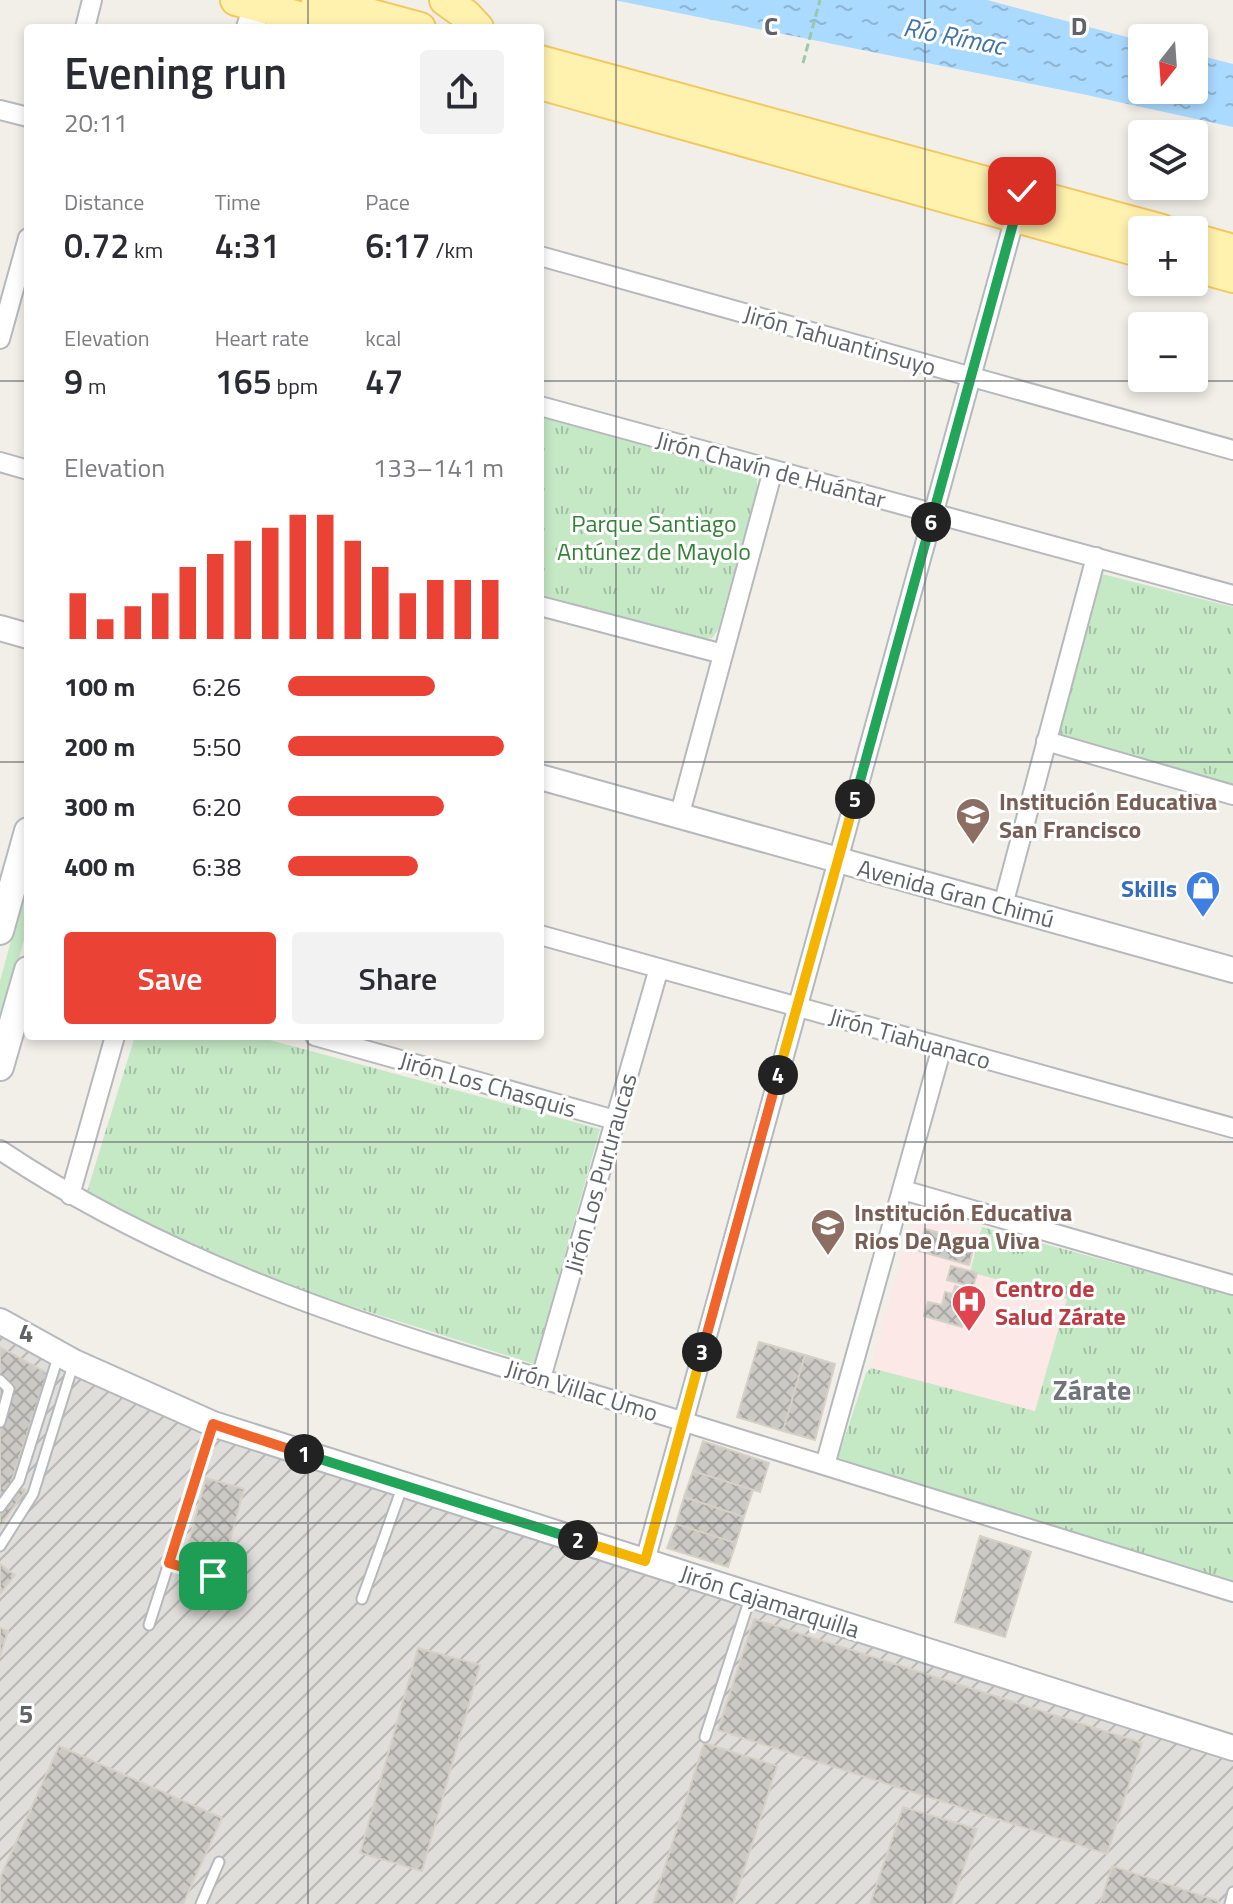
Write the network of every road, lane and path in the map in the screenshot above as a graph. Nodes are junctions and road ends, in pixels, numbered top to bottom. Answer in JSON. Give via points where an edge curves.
{"nodes":[{"id":1,"x":92,"y":0,"type":"edge"},
{"id":2,"x":317,"y":0,"type":"edge"},
{"id":3,"x":445,"y":0,"type":"edge"},
{"id":4,"x":820,"y":0,"type":"edge"},
{"id":5,"x":250,"y":8,"type":"edge"},
{"id":6,"x":288,"y":14,"type":"edge"},
{"id":7,"x":86,"y":24,"type":"edge"},
{"id":8,"x":324,"y":24,"type":"edge"},
{"id":9,"x":405,"y":24,"type":"edge"},
{"id":10,"x":474,"y":24,"type":"edge"},
{"id":11,"x":544,"y":62,"type":"edge"},
{"id":12,"x":803,"y":63,"type":"dead end"},
{"id":13,"x":544,"y":85,"type":"edge"},
{"id":14,"x":0,"y":110,"type":"edge"},
{"id":15,"x":24,"y":116,"type":"edge"},
{"id":16,"x":1019,"y":204,"type":"junction"},
{"id":17,"x":1128,"y":224,"type":"edge"},
{"id":18,"x":1208,"y":243,"type":"edge"},
{"id":19,"x":1128,"y":247,"type":"edge"},
{"id":20,"x":1233,"y":250,"type":"edge"},
{"id":21,"x":24,"y":252,"type":"edge"},
{"id":22,"x":544,"y":257,"type":"edge"},
{"id":23,"x":0,"y":265,"type":"edge"},
{"id":24,"x":19,"y":269,"type":"junction"},
{"id":25,"x":1208,"y":270,"type":"edge"},
{"id":26,"x":1233,"y":277,"type":"edge"},
{"id":27,"x":0,"y":339,"type":"edge"},
{"id":28,"x":971,"y":377,"type":"junction"},
{"id":29,"x":544,"y":407,"type":"edge"},
{"id":30,"x":1233,"y":450,"type":"edge"},
{"id":31,"x":0,"y":462,"type":"edge"},
{"id":32,"x":24,"y":469,"type":"edge"},
{"id":33,"x":773,"y":470,"type":"junction"},
{"id":34,"x":933,"y":513,"type":"junction"},
{"id":35,"x":1096,"y":557,"type":"junction"},
{"id":36,"x":1233,"y":595,"type":"edge"},
{"id":37,"x":544,"y":607,"type":"edge"},
{"id":38,"x":0,"y":628,"type":"edge"},
{"id":39,"x":24,"y":635,"type":"edge"},
{"id":40,"x":723,"y":654,"type":"junction"},
{"id":41,"x":1046,"y":741,"type":"junction"},
{"id":42,"x":544,"y":778,"type":"edge"},
{"id":43,"x":1233,"y":795,"type":"edge"},
{"id":44,"x":679,"y":817,"type":"junction"},
{"id":45,"x":24,"y":845,"type":"edge"},
{"id":46,"x":838,"y":861,"type":"junction"},
{"id":47,"x":1003,"y":905,"type":"junction"},
{"id":48,"x":0,"y":931,"type":"edge"},
{"id":49,"x":544,"y":936,"type":"edge"},
{"id":50,"x":659,"y":968,"type":"junction"},
{"id":51,"x":1233,"y":970,"type":"edge"},
{"id":52,"x":24,"y":984,"type":"edge"},
{"id":53,"x":797,"y":1007,"type":"junction"},
{"id":54,"x":114,"y":1040,"type":"edge"},
{"id":55,"x":329,"y":1040,"type":"edge"},
{"id":56,"x":942,"y":1047,"type":"junction"},
{"id":57,"x":0,"y":1067,"type":"edge"},
{"id":58,"x":615,"y":1120,"type":"junction"},
{"id":59,"x":1233,"y":1128,"type":"edge"},
{"id":60,"x":0,"y":1150,"type":"edge"},
{"id":61,"x":903,"y":1190,"type":"junction"},
{"id":62,"x":70,"y":1195,"type":"junction"},
{"id":63,"x":1233,"y":1285,"type":"edge"},
{"id":64,"x":0,"y":1321,"type":"edge"},
{"id":65,"x":66,"y":1358,"type":"junction"},
{"id":66,"x":541,"y":1378,"type":"junction"},
{"id":67,"x":0,"y":1380,"type":"edge"},
{"id":68,"x":683,"y":1421,"type":"junction"},
{"id":69,"x":0,"y":1422,"type":"edge"},
{"id":70,"x":213,"y":1424,"type":"junction"},
{"id":71,"x":825,"y":1465,"type":"junction"},
{"id":72,"x":403,"y":1485,"type":"junction"},
{"id":73,"x":0,"y":1507,"type":"edge"},
{"id":74,"x":0,"y":1546,"type":"edge"},
{"id":75,"x":645,"y":1561,"type":"junction"},
{"id":76,"x":169,"y":1563,"type":"junction"},
{"id":77,"x":213,"y":1576,"type":"dead end"},
{"id":78,"x":1233,"y":1592,"type":"edge"},
{"id":79,"x":751,"y":1595,"type":"junction"},
{"id":80,"x":362,"y":1599,"type":"dead end"},
{"id":81,"x":149,"y":1625,"type":"dead end"},
{"id":82,"x":705,"y":1737,"type":"dead end"},
{"id":83,"x":1233,"y":1748,"type":"edge"},
{"id":84,"x":219,"y":1862,"type":"dead end"},
{"id":85,"x":1233,"y":1892,"type":"edge"},
{"id":86,"x":201,"y":1904,"type":"edge"},
{"id":87,"x":1230,"y":1904,"type":"edge"}],
"edges":[{"from":1,"to":7,"type":"street"},
{"from":2,"to":9,"type":"main road"},
{"from":3,"to":10,"type":"main road"},
{"from":4,"to":12,"type":"path"},
{"from":5,"to":6,"type":"main road"},
{"from":6,"to":8,"type":"main road"},
{"from":11,"to":16,"type":"main road"},
{"from":13,"to":16,"type":"main road"},
{"from":14,"to":15,"type":"street"},
{"from":16,"to":17,"type":"main road"},
{"from":16,"to":19,"type":"main road"},
{"from":16,"to":28,"type":"street"},
{"from":18,"to":20,"type":"main road"},
{"from":21,"to":24,"type":"street"},
{"from":22,"to":28,"type":"street","name":"Jirón Tahuantinsuyo"},
{"from":23,"to":24,"type":"street"},
{"from":24,"to":27,"type":"street"},
{"from":25,"to":26,"type":"main road"},
{"from":28,"to":30,"type":"street","name":"Jirón Tahuantinsuyo"},
{"from":28,"to":34,"type":"street"},
{"from":29,"to":33,"type":"street","name":"Jirón Chavín de Huántar"},
{"from":31,"to":32,"type":"street"},
{"from":33,"to":34,"type":"street","name":"Jirón Chavín de Huántar"},
{"from":33,"to":40,"type":"street"},
{"from":34,"to":35,"type":"street","name":"Jirón Chavín de Huántar"},
{"from":34,"to":46,"type":"street"},
{"from":35,"to":36,"type":"street","name":"Jirón Chavín de Huántar"},
{"from":35,"to":41,"type":"street"},
{"from":37,"to":40,"type":"street"},
{"from":38,"to":39,"type":"street"},
{"from":40,"to":44,"type":"street"},
{"from":41,"to":43,"type":"street"},
{"from":41,"to":47,"type":"street"},
{"from":42,"to":44,"type":"street","name":"Avenida Gran Chimú"},
{"from":44,"to":46,"type":"street","name":"Avenida Gran Chimú"},
{"from":45,"to":48,"type":"main road"},
{"from":46,"to":47,"type":"street","name":"Avenida Gran Chimú"},
{"from":46,"to":53,"type":"street"},
{"from":47,"to":51,"type":"street","name":"Avenida Gran Chimú"},
{"from":49,"to":50,"type":"street","name":"Jirón Tiahuanaco"},
{"from":50,"to":53,"type":"street","name":"Jirón Tiahuanaco"},
{"from":50,"to":58,"type":"street","name":"Jirón Los Pururaucas"},
{"from":52,"to":57,"type":"main road"},
{"from":53,"to":56,"type":"street","name":"Jirón Tiahuanaco"},
{"from":53,"to":68,"type":"street"},
{"from":54,"to":62,"type":"street"},
{"from":55,"to":58,"type":"street","name":"Jirón Los Chasquis"},
{"from":56,"to":59,"type":"street","name":"Jirón Tiahuanaco"},
{"from":56,"to":61,"type":"street"},
{"from":58,"to":66,"type":"street","name":"Jirón Los Pururaucas"},
{"from":60,"to":62,"type":"street","name":"Jirón Villac Umo"},
{"from":61,"to":63,"type":"street"},
{"from":61,"to":71,"type":"street"},
{"from":62,"to":66,"type":"street","name":"Jirón Villac Umo","via":[[247,1281]]},
{"from":64,"to":65,"type":"street","name":"Jirón Cajamarquilla"},
{"from":65,"to":70,"type":"street","name":"Jirón Cajamarquilla"},
{"from":65,"to":73,"type":"lane","via":[[21,1476]]},
{"from":65,"to":74,"type":"lane","via":[[33,1494]]},
{"from":66,"to":68,"type":"street","name":"Jirón Villac Umo"},
{"from":67,"to":69,"type":"lane","via":[[9,1393]]},
{"from":68,"to":71,"type":"street","name":"Jirón Villac Umo"},
{"from":68,"to":75,"type":"street"},
{"from":70,"to":72,"type":"street","name":"Jirón Cajamarquilla"},
{"from":70,"to":76,"type":"lane"},
{"from":71,"to":78,"type":"street","name":"Jirón Villac Umo"},
{"from":72,"to":75,"type":"street","name":"Jirón Cajamarquilla"},
{"from":72,"to":80,"type":"lane"},
{"from":75,"to":79,"type":"street","name":"Jirón Cajamarquilla"},
{"from":76,"to":77,"type":"lane"},
{"from":76,"to":81,"type":"lane"},
{"from":79,"to":82,"type":"lane"},
{"from":79,"to":83,"type":"street","name":"Jirón Cajamarquilla"},
{"from":84,"to":86,"type":"lane"},
{"from":85,"to":87,"type":"lane"}]}
